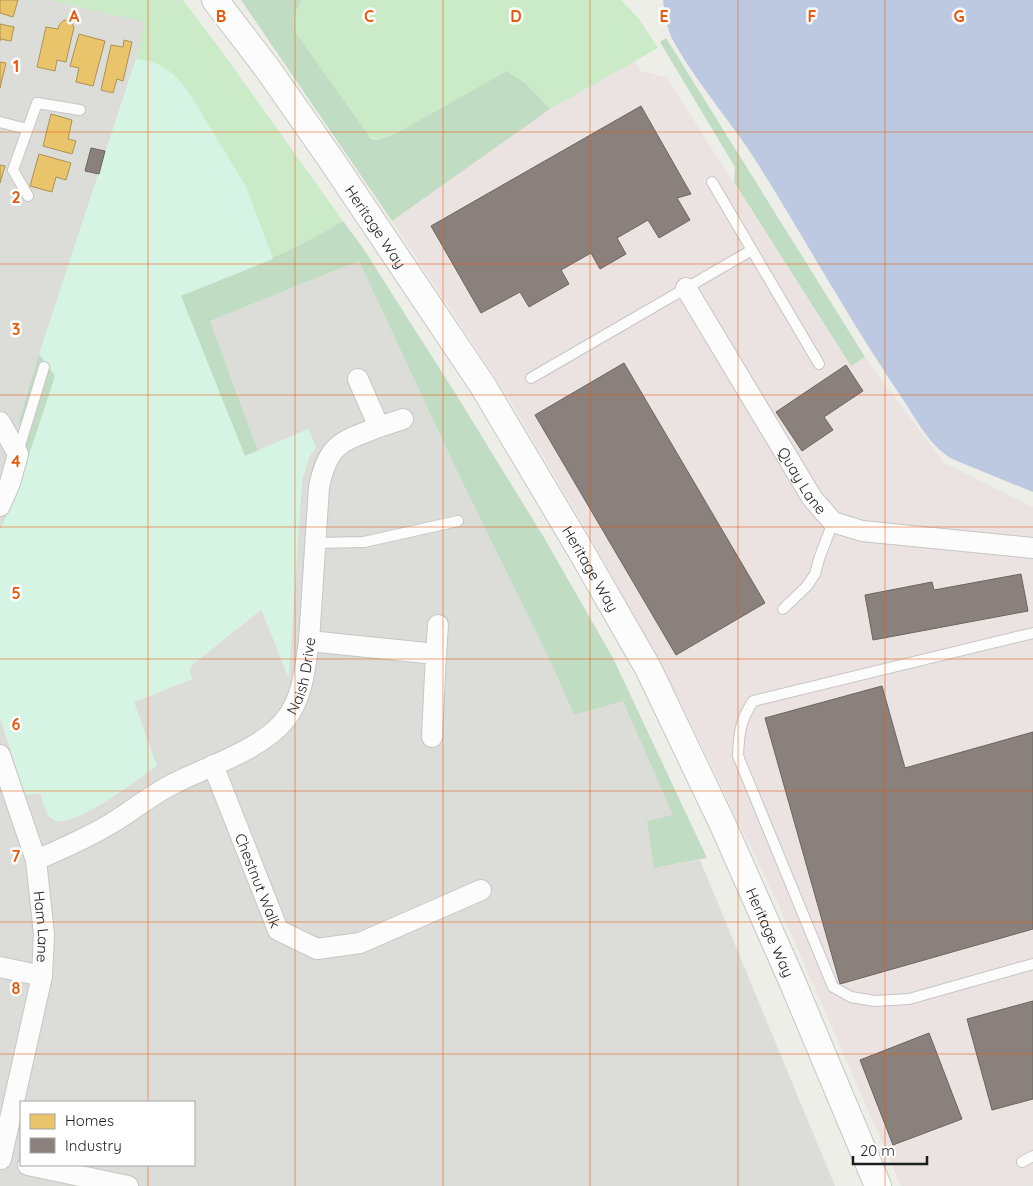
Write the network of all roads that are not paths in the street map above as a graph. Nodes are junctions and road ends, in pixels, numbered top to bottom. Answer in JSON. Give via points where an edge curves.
{"nodes":[{"id":1,"x":215,"y":0,"type":"edge"},
{"id":2,"x":80,"y":110,"type":"dead end"},
{"id":3,"x":0,"y":122,"type":"edge"},
{"id":4,"x":27,"y":129,"type":"junction"},
{"id":5,"x":712,"y":182,"type":"dead end"},
{"id":6,"x":28,"y":196,"type":"dead end"},
{"id":7,"x":752,"y":250,"type":"junction"},
{"id":8,"x":686,"y":288,"type":"junction"},
{"id":9,"x":819,"y":364,"type":"dead end"},
{"id":10,"x":44,"y":367,"type":"dead end"},
{"id":11,"x":530,"y":378,"type":"dead end"},
{"id":12,"x":358,"y":379,"type":"dead end"},
{"id":13,"x":403,"y":419,"type":"dead end"},
{"id":14,"x":0,"y":422,"type":"edge"},
{"id":15,"x":378,"y":427,"type":"junction"},
{"id":16,"x":18,"y":454,"type":"junction"},
{"id":17,"x":0,"y":506,"type":"edge"},
{"id":18,"x":458,"y":521,"type":"dead end"},
{"id":19,"x":833,"y":522,"type":"junction"},
{"id":20,"x":315,"y":543,"type":"junction"},
{"id":21,"x":1033,"y":548,"type":"edge"},
{"id":22,"x":783,"y":609,"type":"dead end"},
{"id":23,"x":438,"y":625,"type":"dead end"},
{"id":24,"x":1033,"y":633,"type":"edge"},
{"id":25,"x":309,"y":641,"type":"junction"},
{"id":26,"x":436,"y":654,"type":"junction"},
{"id":27,"x":432,"y":737,"type":"dead end"},
{"id":28,"x":0,"y":755,"type":"edge"},
{"id":29,"x":213,"y":765,"type":"junction"},
{"id":30,"x":36,"y":860,"type":"junction"},
{"id":31,"x":480,"y":890,"type":"dead end"},
{"id":32,"x":1033,"y":964,"type":"edge"},
{"id":33,"x":0,"y":967,"type":"edge"},
{"id":34,"x":42,"y":976,"type":"junction"},
{"id":35,"x":1033,"y":1156,"type":"edge"},
{"id":36,"x":1,"y":1159,"type":"edge"},
{"id":37,"x":1022,"y":1162,"type":"dead end"},
{"id":38,"x":20,"y":1163,"type":"edge"},
{"id":39,"x":32,"y":1166,"type":"edge"},
{"id":40,"x":103,"y":1184,"type":"edge"},
{"id":41,"x":128,"y":1186,"type":"edge"},
{"id":42,"x":878,"y":1186,"type":"edge"}],
"edges":[{"from":1,"to":42,"type":"street","name":"Heritage Way","via":[[327,153],[483,386],[648,668],[723,825]]},
{"from":2,"to":4,"type":"lane","via":[[36,103]]},
{"from":3,"to":4,"type":"lane"},
{"from":4,"to":6,"type":"lane","via":[[14,170]]},
{"from":5,"to":7,"type":"lane"},
{"from":7,"to":8,"type":"lane"},
{"from":7,"to":9,"type":"lane"},
{"from":8,"to":11,"type":"lane"},
{"from":8,"to":19,"type":"street","name":"Quay Lane","via":[[812,498]]},
{"from":10,"to":16,"type":"lane"},
{"from":12,"to":15,"type":"street"},
{"from":13,"to":15,"type":"street","name":"Naish Drive"},
{"from":14,"to":16,"type":"street"},
{"from":15,"to":20,"type":"street","name":"Naish Drive","via":[[342,443],[329,454],[319,487]]},
{"from":16,"to":17,"type":"street"},
{"from":18,"to":20,"type":"lane","via":[[364,542]]},
{"from":19,"to":21,"type":"street","name":"Quay Lane","via":[[862,531]]},
{"from":19,"to":22,"type":"lane","via":[[815,574]]},
{"from":20,"to":25,"type":"street","name":"Naish Drive"},
{"from":23,"to":26,"type":"street"},
{"from":24,"to":32,"type":"lane","via":[[753,701],[744,714],[738,756],[833,986],[851,997],[875,1001],[908,999]]},
{"from":25,"to":26,"type":"street"},
{"from":25,"to":29,"type":"street","name":"Naish Drive","via":[[300,692],[290,714],[264,738]]},
{"from":26,"to":27,"type":"street"},
{"from":28,"to":30,"type":"street","name":"Ham Lane"},
{"from":29,"to":30,"type":"street","name":"Naish Drive","via":[[172,784],[86,837]]},
{"from":29,"to":31,"type":"street","name":"Chestnut Walk","via":[[278,930],[317,949],[360,943]]},
{"from":30,"to":34,"type":"street","name":"Ham Lane","via":[[44,934]]},
{"from":33,"to":34,"type":"street"},
{"from":34,"to":36,"type":"street","name":"Ham Lane"},
{"from":35,"to":37,"type":"lane"},
{"from":36,"to":38,"type":"street"},
{"from":39,"to":40,"type":"street"},
{"from":40,"to":41,"type":"street"}]}
